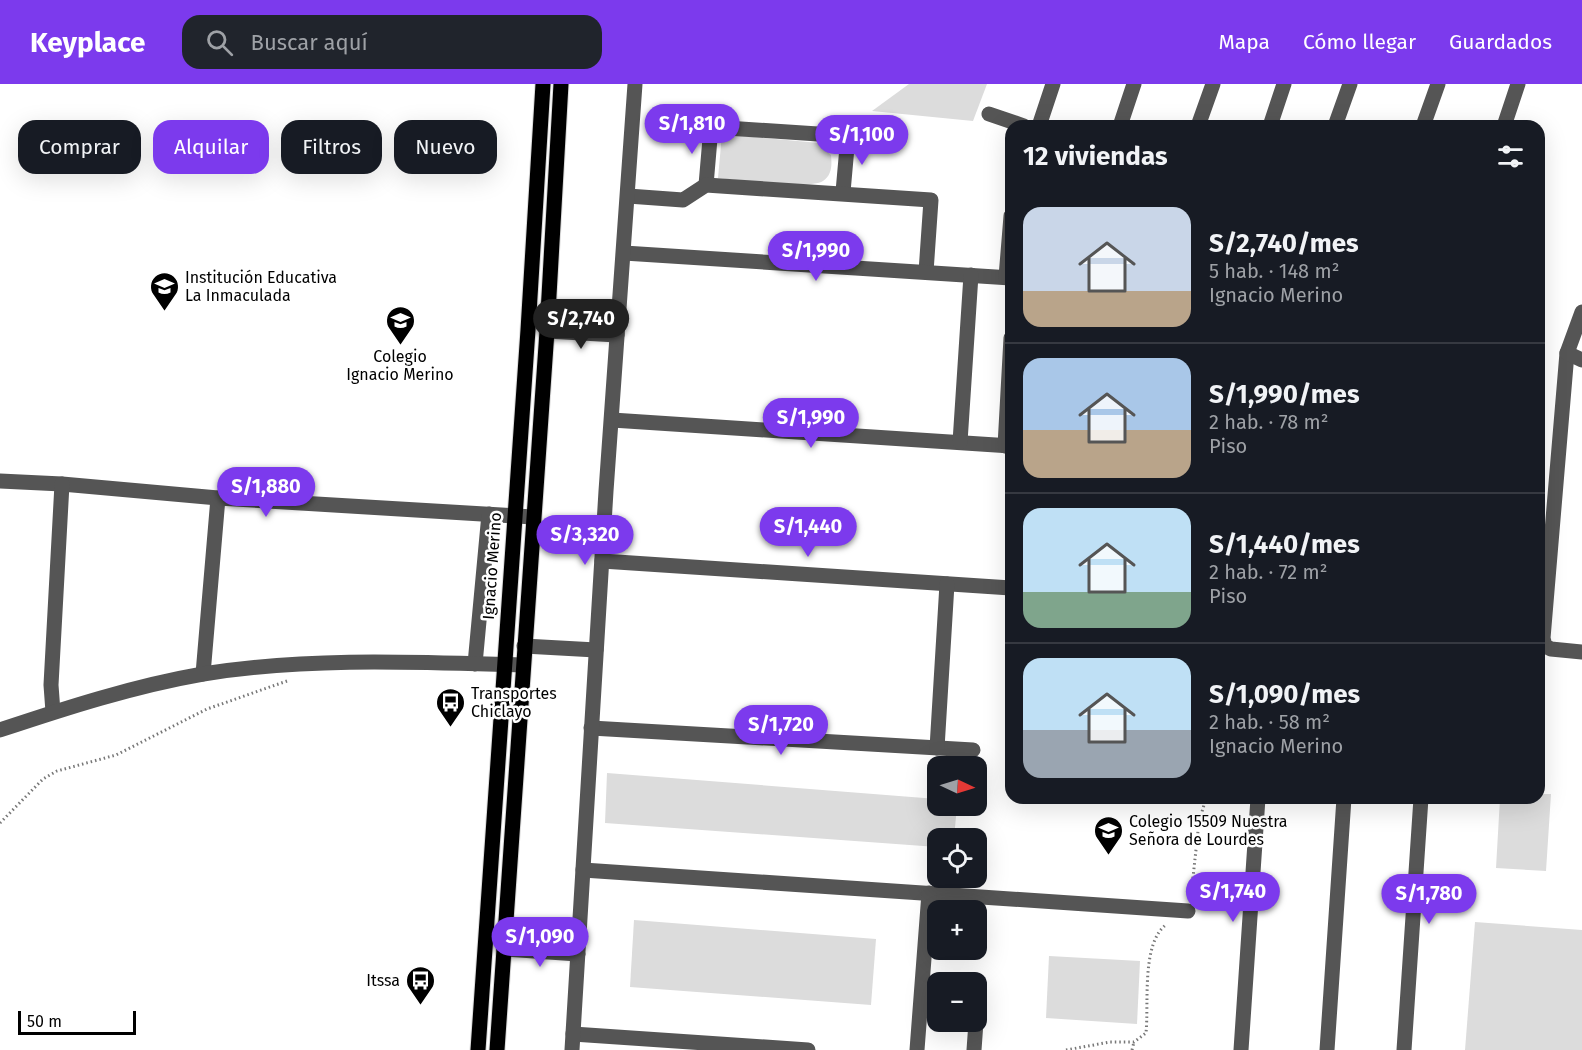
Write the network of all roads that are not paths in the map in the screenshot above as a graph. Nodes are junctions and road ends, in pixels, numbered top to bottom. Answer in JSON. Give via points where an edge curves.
{"nodes":[{"id":1,"x":543,"y":84,"type":"edge"},
{"id":2,"x":561,"y":84,"type":"edge"},
{"id":3,"x":635,"y":84,"type":"edge"},
{"id":4,"x":1053,"y":84,"type":"edge"},
{"id":5,"x":1134,"y":84,"type":"edge"},
{"id":6,"x":1213,"y":84,"type":"edge"},
{"id":7,"x":1284,"y":84,"type":"edge"},
{"id":8,"x":1350,"y":84,"type":"edge"},
{"id":9,"x":1438,"y":84,"type":"edge"},
{"id":10,"x":1518,"y":84,"type":"edge"},
{"id":11,"x":989,"y":114,"type":"dead end"},
{"id":12,"x":1006,"y":120,"type":"edge"},
{"id":13,"x":1041,"y":120,"type":"edge"},
{"id":14,"x":1122,"y":120,"type":"edge"},
{"id":15,"x":1200,"y":120,"type":"edge"},
{"id":16,"x":1272,"y":120,"type":"edge"},
{"id":17,"x":1337,"y":120,"type":"edge"},
{"id":18,"x":1425,"y":120,"type":"edge"},
{"id":19,"x":1506,"y":120,"type":"edge"},
{"id":20,"x":706,"y":185,"type":"junction"},
{"id":21,"x":843,"y":192,"type":"junction"},
{"id":22,"x":628,"y":196,"type":"junction"},
{"id":23,"x":624,"y":253,"type":"junction"},
{"id":24,"x":926,"y":272,"type":"junction"},
{"id":25,"x":971,"y":275,"type":"junction"},
{"id":26,"x":1005,"y":278,"type":"edge"},
{"id":27,"x":1582,"y":312,"type":"edge"},
{"id":28,"x":547,"y":331,"type":"junction"},
{"id":29,"x":617,"y":335,"type":"junction"},
{"id":30,"x":1567,"y":353,"type":"junction"},
{"id":31,"x":1582,"y":360,"type":"edge"},
{"id":32,"x":612,"y":420,"type":"junction"},
{"id":33,"x":960,"y":442,"type":"junction"},
{"id":34,"x":1005,"y":446,"type":"edge"},
{"id":35,"x":0,"y":482,"type":"edge"},
{"id":36,"x":62,"y":484,"type":"junction"},
{"id":37,"x":218,"y":498,"type":"junction"},
{"id":38,"x":489,"y":514,"type":"junction"},
{"id":39,"x":514,"y":515,"type":"junction"},
{"id":40,"x":533,"y":517,"type":"junction"},
{"id":41,"x":602,"y":561,"type":"junction"},
{"id":42,"x":947,"y":584,"type":"junction"},
{"id":43,"x":1005,"y":588,"type":"edge"},
{"id":44,"x":1545,"y":614,"type":"edge"},
{"id":45,"x":524,"y":645,"type":"junction"},
{"id":46,"x":1545,"y":646,"type":"edge"},
{"id":47,"x":596,"y":650,"type":"junction"},
{"id":48,"x":1582,"y":652,"type":"edge"},
{"id":49,"x":475,"y":664,"type":"junction"},
{"id":50,"x":503,"y":665,"type":"junction"},
{"id":51,"x":522,"y":665,"type":"junction"},
{"id":52,"x":203,"y":674,"type":"junction"},
{"id":53,"x":53,"y":712,"type":"junction"},
{"id":54,"x":591,"y":728,"type":"junction"},
{"id":55,"x":0,"y":730,"type":"edge"},
{"id":56,"x":937,"y":748,"type":"junction"},
{"id":57,"x":973,"y":750,"type":"dead end"},
{"id":58,"x":1258,"y":804,"type":"edge"},
{"id":59,"x":1344,"y":804,"type":"edge"},
{"id":60,"x":1421,"y":804,"type":"edge"},
{"id":61,"x":584,"y":870,"type":"junction"},
{"id":62,"x":929,"y":893,"type":"junction"},
{"id":63,"x":1188,"y":911,"type":"road end"},
{"id":64,"x":504,"y":949,"type":"junction"},
{"id":65,"x":578,"y":954,"type":"junction"},
{"id":66,"x":975,"y":1032,"type":"edge"},
{"id":67,"x":572,"y":1042,"type":"edge"},
{"id":68,"x":478,"y":1050,"type":"edge"},
{"id":69,"x":497,"y":1050,"type":"edge"},
{"id":70,"x":808,"y":1050,"type":"edge"},
{"id":71,"x":917,"y":1050,"type":"edge"},
{"id":72,"x":974,"y":1050,"type":"edge"},
{"id":73,"x":1241,"y":1050,"type":"edge"},
{"id":74,"x":1327,"y":1050,"type":"edge"},
{"id":75,"x":1404,"y":1050,"type":"edge"}],
"edges":[{"from":1,"to":39,"type":"main road","name":"Ignacio Merino"},
{"from":2,"to":28,"type":"main road"},
{"from":3,"to":22,"type":"street"},
{"from":4,"to":13,"type":"street"},
{"from":5,"to":14,"type":"street"},
{"from":6,"to":15,"type":"street"},
{"from":7,"to":16,"type":"street"},
{"from":8,"to":17,"type":"street"},
{"from":9,"to":18,"type":"street"},
{"from":10,"to":19,"type":"street"},
{"from":11,"to":12,"type":"street"},
{"from":20,"to":21,"type":"street"},
{"from":20,"to":21,"type":"street","via":[[711,127],[848,136]]},
{"from":20,"to":22,"type":"street","via":[[683,200]]},
{"from":21,"to":24,"type":"street","via":[[931,200]]},
{"from":22,"to":23,"type":"street"},
{"from":23,"to":24,"type":"street"},
{"from":23,"to":29,"type":"street"},
{"from":24,"to":25,"type":"street"},
{"from":25,"to":26,"type":"street"},
{"from":25,"to":33,"type":"street"},
{"from":27,"to":30,"type":"street"},
{"from":28,"to":29,"type":"street"},
{"from":28,"to":40,"type":"main road"},
{"from":29,"to":32,"type":"street"},
{"from":30,"to":31,"type":"street"},
{"from":30,"to":44,"type":"street"},
{"from":32,"to":33,"type":"street"},
{"from":32,"to":41,"type":"street"},
{"from":33,"to":34,"type":"street"},
{"from":35,"to":36,"type":"street"},
{"from":36,"to":37,"type":"street"},
{"from":36,"to":53,"type":"street","via":[[51,685]]},
{"from":37,"to":38,"type":"street"},
{"from":37,"to":52,"type":"street"},
{"from":38,"to":39,"type":"street"},
{"from":38,"to":49,"type":"street"},
{"from":39,"to":40,"type":"street"},
{"from":39,"to":50,"type":"main road","name":"Ignacio Merino"},
{"from":40,"to":45,"type":"main road"},
{"from":41,"to":42,"type":"street"},
{"from":41,"to":47,"type":"street"},
{"from":42,"to":43,"type":"street"},
{"from":42,"to":56,"type":"street"},
{"from":45,"to":47,"type":"street"},
{"from":45,"to":51,"type":"main road"},
{"from":46,"to":48,"type":"street"},
{"from":47,"to":54,"type":"street"},
{"from":49,"to":50,"type":"street"},
{"from":49,"to":52,"type":"street","via":[[356,661]]},
{"from":50,"to":51,"type":"street"},
{"from":50,"to":68,"type":"main road","name":"Ignacio Merino"},
{"from":51,"to":64,"type":"main road"},
{"from":52,"to":53,"type":"street"},
{"from":53,"to":55,"type":"street"},
{"from":54,"to":56,"type":"street"},
{"from":54,"to":61,"type":"street"},
{"from":56,"to":57,"type":"street"},
{"from":58,"to":73,"type":"street"},
{"from":59,"to":74,"type":"street"},
{"from":60,"to":75,"type":"street"},
{"from":61,"to":62,"type":"street"},
{"from":61,"to":65,"type":"street"},
{"from":62,"to":63,"type":"street"},
{"from":62,"to":71,"type":"street"},
{"from":64,"to":65,"type":"street"},
{"from":64,"to":69,"type":"main road"},
{"from":65,"to":67,"type":"street"},
{"from":66,"to":72,"type":"street"},
{"from":67,"to":70,"type":"street"}]}
